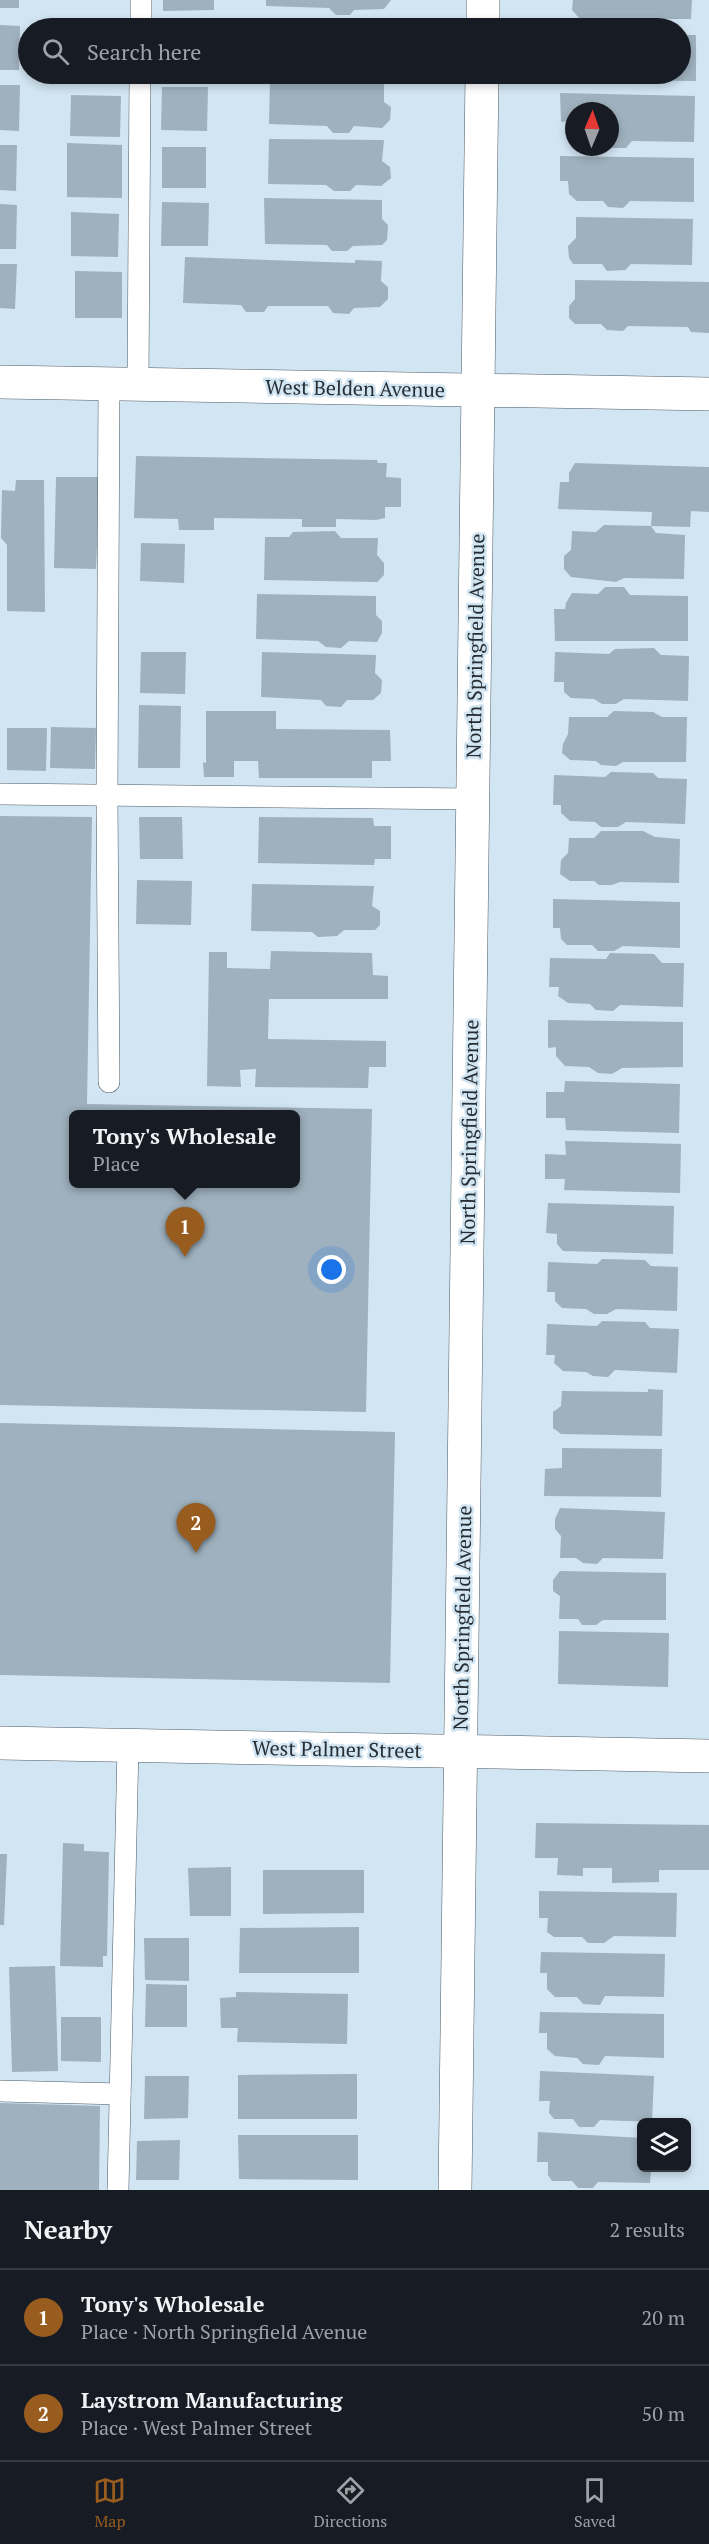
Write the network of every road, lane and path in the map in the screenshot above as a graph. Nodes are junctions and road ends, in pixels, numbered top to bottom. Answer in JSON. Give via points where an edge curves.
{"nodes":[{"id":1,"x":141,"y":0,"type":"edge"},
{"id":2,"x":483,"y":0,"type":"edge"},
{"id":3,"x":141,"y":18,"type":"edge"},
{"id":4,"x":483,"y":18,"type":"edge"},
{"id":5,"x":139,"y":84,"type":"edge"},
{"id":6,"x":482,"y":84,"type":"edge"},
{"id":7,"x":0,"y":382,"type":"edge"},
{"id":8,"x":123,"y":384,"type":"junction"},
{"id":9,"x":478,"y":390,"type":"junction"},
{"id":10,"x":709,"y":394,"type":"edge"},
{"id":11,"x":0,"y":794,"type":"edge"},
{"id":12,"x":106,"y":796,"type":"junction"},
{"id":13,"x":473,"y":799,"type":"junction"},
{"id":14,"x":109,"y":1082,"type":"dead end"},
{"id":15,"x":0,"y":1743,"type":"edge"},
{"id":16,"x":128,"y":1746,"type":"junction"},
{"id":17,"x":460,"y":1752,"type":"junction"},
{"id":18,"x":709,"y":1756,"type":"edge"},
{"id":19,"x":0,"y":2091,"type":"edge"},
{"id":20,"x":120,"y":2094,"type":"junction"},
{"id":21,"x":118,"y":2190,"type":"edge"},
{"id":22,"x":455,"y":2190,"type":"edge"}],
"edges":[{"from":1,"to":3,"type":"lane"},
{"from":2,"to":4,"type":"street"},
{"from":5,"to":8,"type":"lane"},
{"from":6,"to":9,"type":"street","name":"North Springfield Avenue"},
{"from":7,"to":8,"type":"street","name":"West Belden Avenue"},
{"from":8,"to":9,"type":"street","name":"West Belden Avenue"},
{"from":8,"to":12,"type":"lane"},
{"from":9,"to":10,"type":"street","name":"West Belden Avenue"},
{"from":9,"to":13,"type":"street","name":"North Springfield Avenue"},
{"from":11,"to":12,"type":"lane"},
{"from":12,"to":13,"type":"lane"},
{"from":12,"to":14,"type":"lane"},
{"from":13,"to":17,"type":"street","name":"North Springfield Avenue"},
{"from":15,"to":16,"type":"street","name":"West Palmer Street"},
{"from":16,"to":17,"type":"street","name":"West Palmer Street"},
{"from":16,"to":20,"type":"lane"},
{"from":17,"to":18,"type":"street","name":"West Palmer Street"},
{"from":17,"to":22,"type":"street","name":"North Springfield Avenue"},
{"from":19,"to":20,"type":"lane"},
{"from":20,"to":21,"type":"lane"}]}
